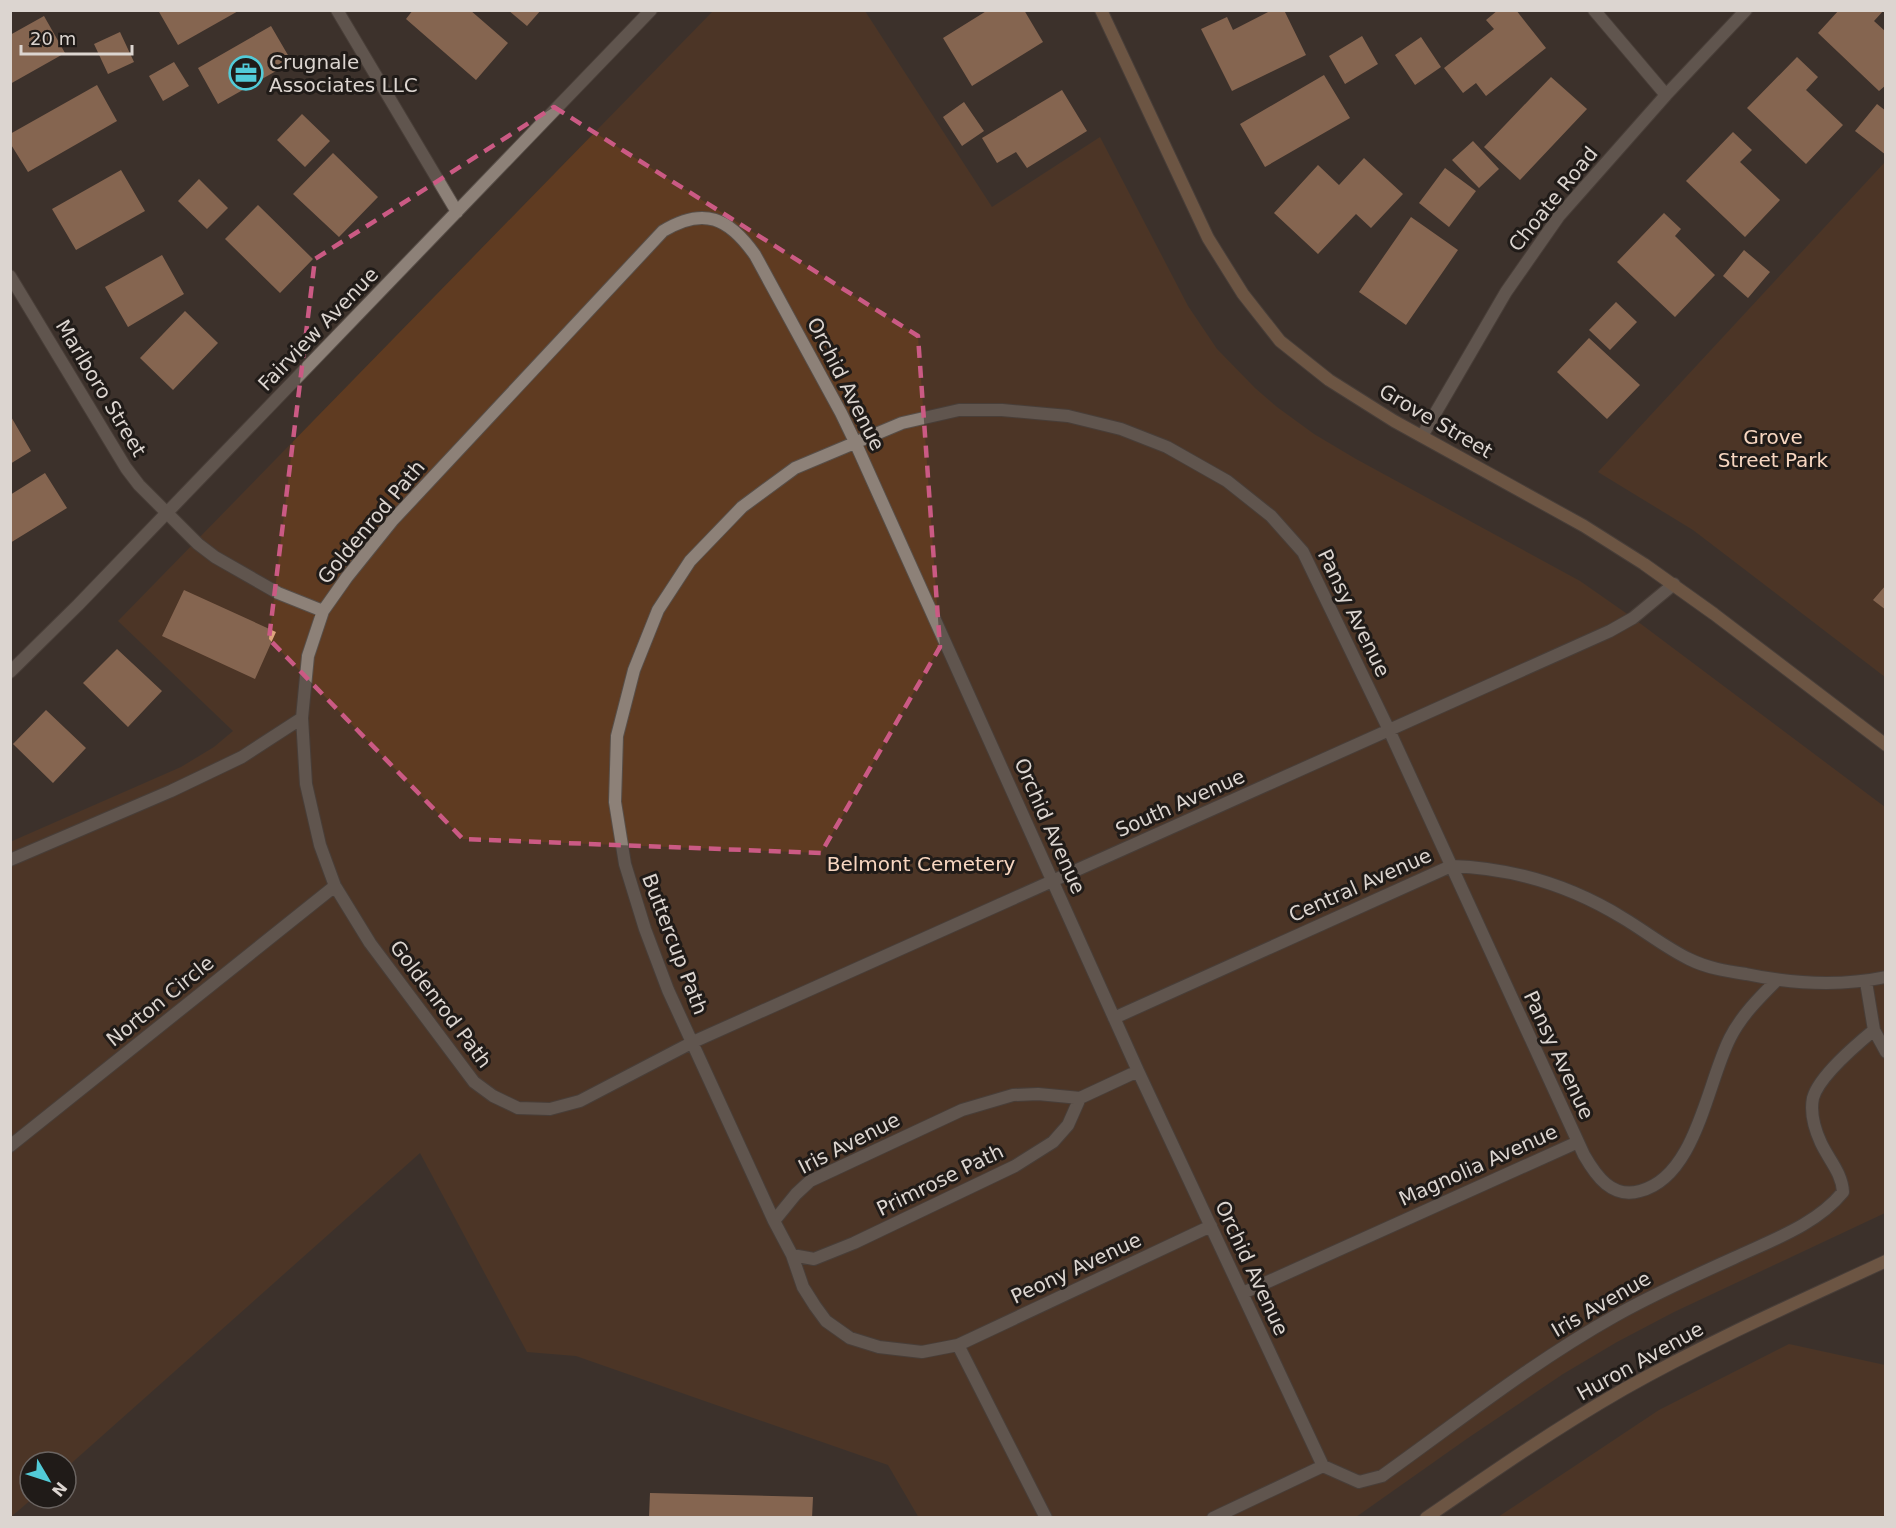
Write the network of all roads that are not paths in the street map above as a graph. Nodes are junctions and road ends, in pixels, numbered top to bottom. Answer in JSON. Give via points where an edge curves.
{"nodes":[{"id":1,"x":337,"y":10,"type":"edge"},
{"id":2,"x":651,"y":10,"type":"edge"},
{"id":3,"x":1101,"y":10,"type":"edge"},
{"id":4,"x":1594,"y":10,"type":"edge"},
{"id":5,"x":1746,"y":10,"type":"edge"},
{"id":6,"x":1666,"y":95,"type":"junction"},
{"id":7,"x":457,"y":212,"type":"junction"},
{"id":8,"x":717,"y":219,"type":"joint"},
{"id":9,"x":10,"y":276,"type":"edge"},
{"id":10,"x":1422,"y":436,"type":"junction"},
{"id":11,"x":855,"y":442,"type":"junction"},
{"id":12,"x":167,"y":513,"type":"junction"},
{"id":13,"x":1674,"y":584,"type":"junction"},
{"id":14,"x":323,"y":611,"type":"junction"},
{"id":15,"x":10,"y":672,"type":"edge"},
{"id":16,"x":302,"y":718,"type":"junction"},
{"id":17,"x":1389,"y":730,"type":"junction"},
{"id":18,"x":1886,"y":745,"type":"edge"},
{"id":19,"x":10,"y":860,"type":"edge"},
{"id":20,"x":1451,"y":866,"type":"junction"},
{"id":21,"x":1053,"y":882,"type":"junction"},
{"id":22,"x":335,"y":886,"type":"junction"},
{"id":23,"x":1886,"y":977,"type":"edge"},
{"id":24,"x":1776,"y":981,"type":"junction"},
{"id":25,"x":1866,"y":982,"type":"junction"},
{"id":26,"x":1114,"y":1018,"type":"junction"},
{"id":27,"x":1874,"y":1030,"type":"junction"},
{"id":28,"x":693,"y":1042,"type":"junction"},
{"id":29,"x":1886,"y":1052,"type":"edge"},
{"id":30,"x":1138,"y":1071,"type":"junction"},
{"id":31,"x":1080,"y":1098,"type":"junction"},
{"id":32,"x":1578,"y":1142,"type":"junction"},
{"id":33,"x":10,"y":1146,"type":"edge"},
{"id":34,"x":774,"y":1221,"type":"junction"},
{"id":35,"x":1211,"y":1226,"type":"junction"},
{"id":36,"x":792,"y":1255,"type":"junction"},
{"id":37,"x":1886,"y":1261,"type":"edge"},
{"id":38,"x":1243,"y":1293,"type":"junction"},
{"id":39,"x":958,"y":1345,"type":"junction"},
{"id":40,"x":1323,"y":1466,"type":"junction"},
{"id":41,"x":1046,"y":1518,"type":"edge"},
{"id":42,"x":1214,"y":1518,"type":"edge"},
{"id":43,"x":1425,"y":1518,"type":"edge"}],
"edges":[{"from":1,"to":7,"type":"street"},
{"from":2,"to":7,"type":"street","name":"Fairview Avenue"},
{"from":3,"to":10,"type":"street","name":"Grove Street","via":[[1208,238],[1248,302],[1280,340],[1309,365]]},
{"from":4,"to":6,"type":"street"},
{"from":5,"to":6,"type":"street","name":"Choate Road"},
{"from":6,"to":10,"type":"street","name":"Choate Road","via":[[1559,216],[1506,292]]},
{"from":7,"to":12,"type":"street","name":"Fairview Avenue"},
{"from":8,"to":11,"type":"street","name":"Orchid Avenue","via":[[739,234],[755,255]]},
{"from":8,"to":14,"type":"street","name":"Goldenrod Path","via":[[690,218],[675,223],[653,239],[392,521]]},
{"from":9,"to":12,"type":"street","name":"Marlboro Street","via":[[126,468]]},
{"from":10,"to":13,"type":"street","name":"Grove Street","via":[[1584,526]]},
{"from":11,"to":17,"type":"street","name":"Pansy Avenue","via":[[902,423],[970,410],[1068,416],[1121,429],[1167,447],[1227,481],[1271,516],[1303,552]]},
{"from":11,"to":21,"type":"street","name":"Orchid Avenue"},
{"from":11,"to":28,"type":"street","name":"Buttercup Path","via":[[795,468],[742,507],[690,561],[658,610],[634,670],[617,735],[615,802],[625,864],[645,929]]},
{"from":12,"to":14,"type":"street","name":"Marlboro Street","via":[[214,557],[286,597]]},
{"from":12,"to":15,"type":"street","name":"Fairview Avenue"},
{"from":13,"to":17,"type":"street","name":"South Avenue","via":[[1633,618],[1610,631]]},
{"from":13,"to":18,"type":"street","name":"Grove Street"},
{"from":14,"to":16,"type":"street","name":"Goldenrod Path","via":[[308,656]]},
{"from":16,"to":19,"type":"street","via":[[242,757]]},
{"from":16,"to":22,"type":"street","name":"Goldenrod Path","via":[[306,784],[320,845]]},
{"from":17,"to":20,"type":"street","name":"Pansy Avenue"},
{"from":17,"to":21,"type":"street","name":"South Avenue"},
{"from":20,"to":24,"type":"street","name":"Central Avenue","via":[[1517,874],[1555,885],[1608,909],[1689,959]]},
{"from":20,"to":26,"type":"street","name":"Central Avenue"},
{"from":20,"to":32,"type":"street","name":"Pansy Avenue"},
{"from":21,"to":26,"type":"street","name":"Orchid Avenue"},
{"from":21,"to":28,"type":"street","name":"South Avenue"},
{"from":22,"to":28,"type":"street","name":"Goldenrod Path","via":[[370,943],[474,1082],[518,1108],[550,1109],[580,1101]]},
{"from":22,"to":33,"type":"street","name":"Norton Circle"},
{"from":23,"to":25,"type":"street","name":"Central Avenue"},
{"from":24,"to":25,"type":"street","name":"Central Avenue"},
{"from":24,"to":32,"type":"street","name":"Magnolia Avenue","via":[[1737,1025],[1690,1143],[1678,1164],[1659,1183],[1635,1193],[1615,1190],[1599,1178]]},
{"from":25,"to":27,"type":"street"},
{"from":26,"to":30,"type":"street","name":"Orchid Avenue"},
{"from":27,"to":29,"type":"street"},
{"from":27,"to":40,"type":"street","name":"Iris Avenue","via":[[1828,1074],[1813,1097],[1815,1127],[1842,1180],[1843,1192],[1832,1205],[1798,1228],[1615,1316],[1540,1362],[1382,1476],[1359,1482]]},
{"from":28,"to":34,"type":"street","name":"Buttercup Path"},
{"from":30,"to":31,"type":"street"},
{"from":30,"to":35,"type":"street","name":"Orchid Avenue"},
{"from":31,"to":34,"type":"street","name":"Iris Avenue","via":[[1013,1095],[962,1110],[810,1181]]},
{"from":31,"to":36,"type":"street","name":"Primrose Path","via":[[1068,1125],[1053,1142],[1015,1166],[814,1259]]},
{"from":32,"to":38,"type":"street","name":"Magnolia Avenue"},
{"from":34,"to":36,"type":"street"},
{"from":35,"to":38,"type":"street","name":"Orchid Avenue"},
{"from":35,"to":39,"type":"street","name":"Peony Avenue"},
{"from":36,"to":39,"type":"street","via":[[803,1287],[815,1306],[826,1321],[850,1338],[879,1347],[922,1352]]},
{"from":37,"to":43,"type":"street","name":"Huron Avenue","via":[[1632,1385],[1520,1453]]},
{"from":38,"to":40,"type":"street","name":"Orchid Avenue"},
{"from":39,"to":41,"type":"street"},
{"from":40,"to":42,"type":"street"}]}
